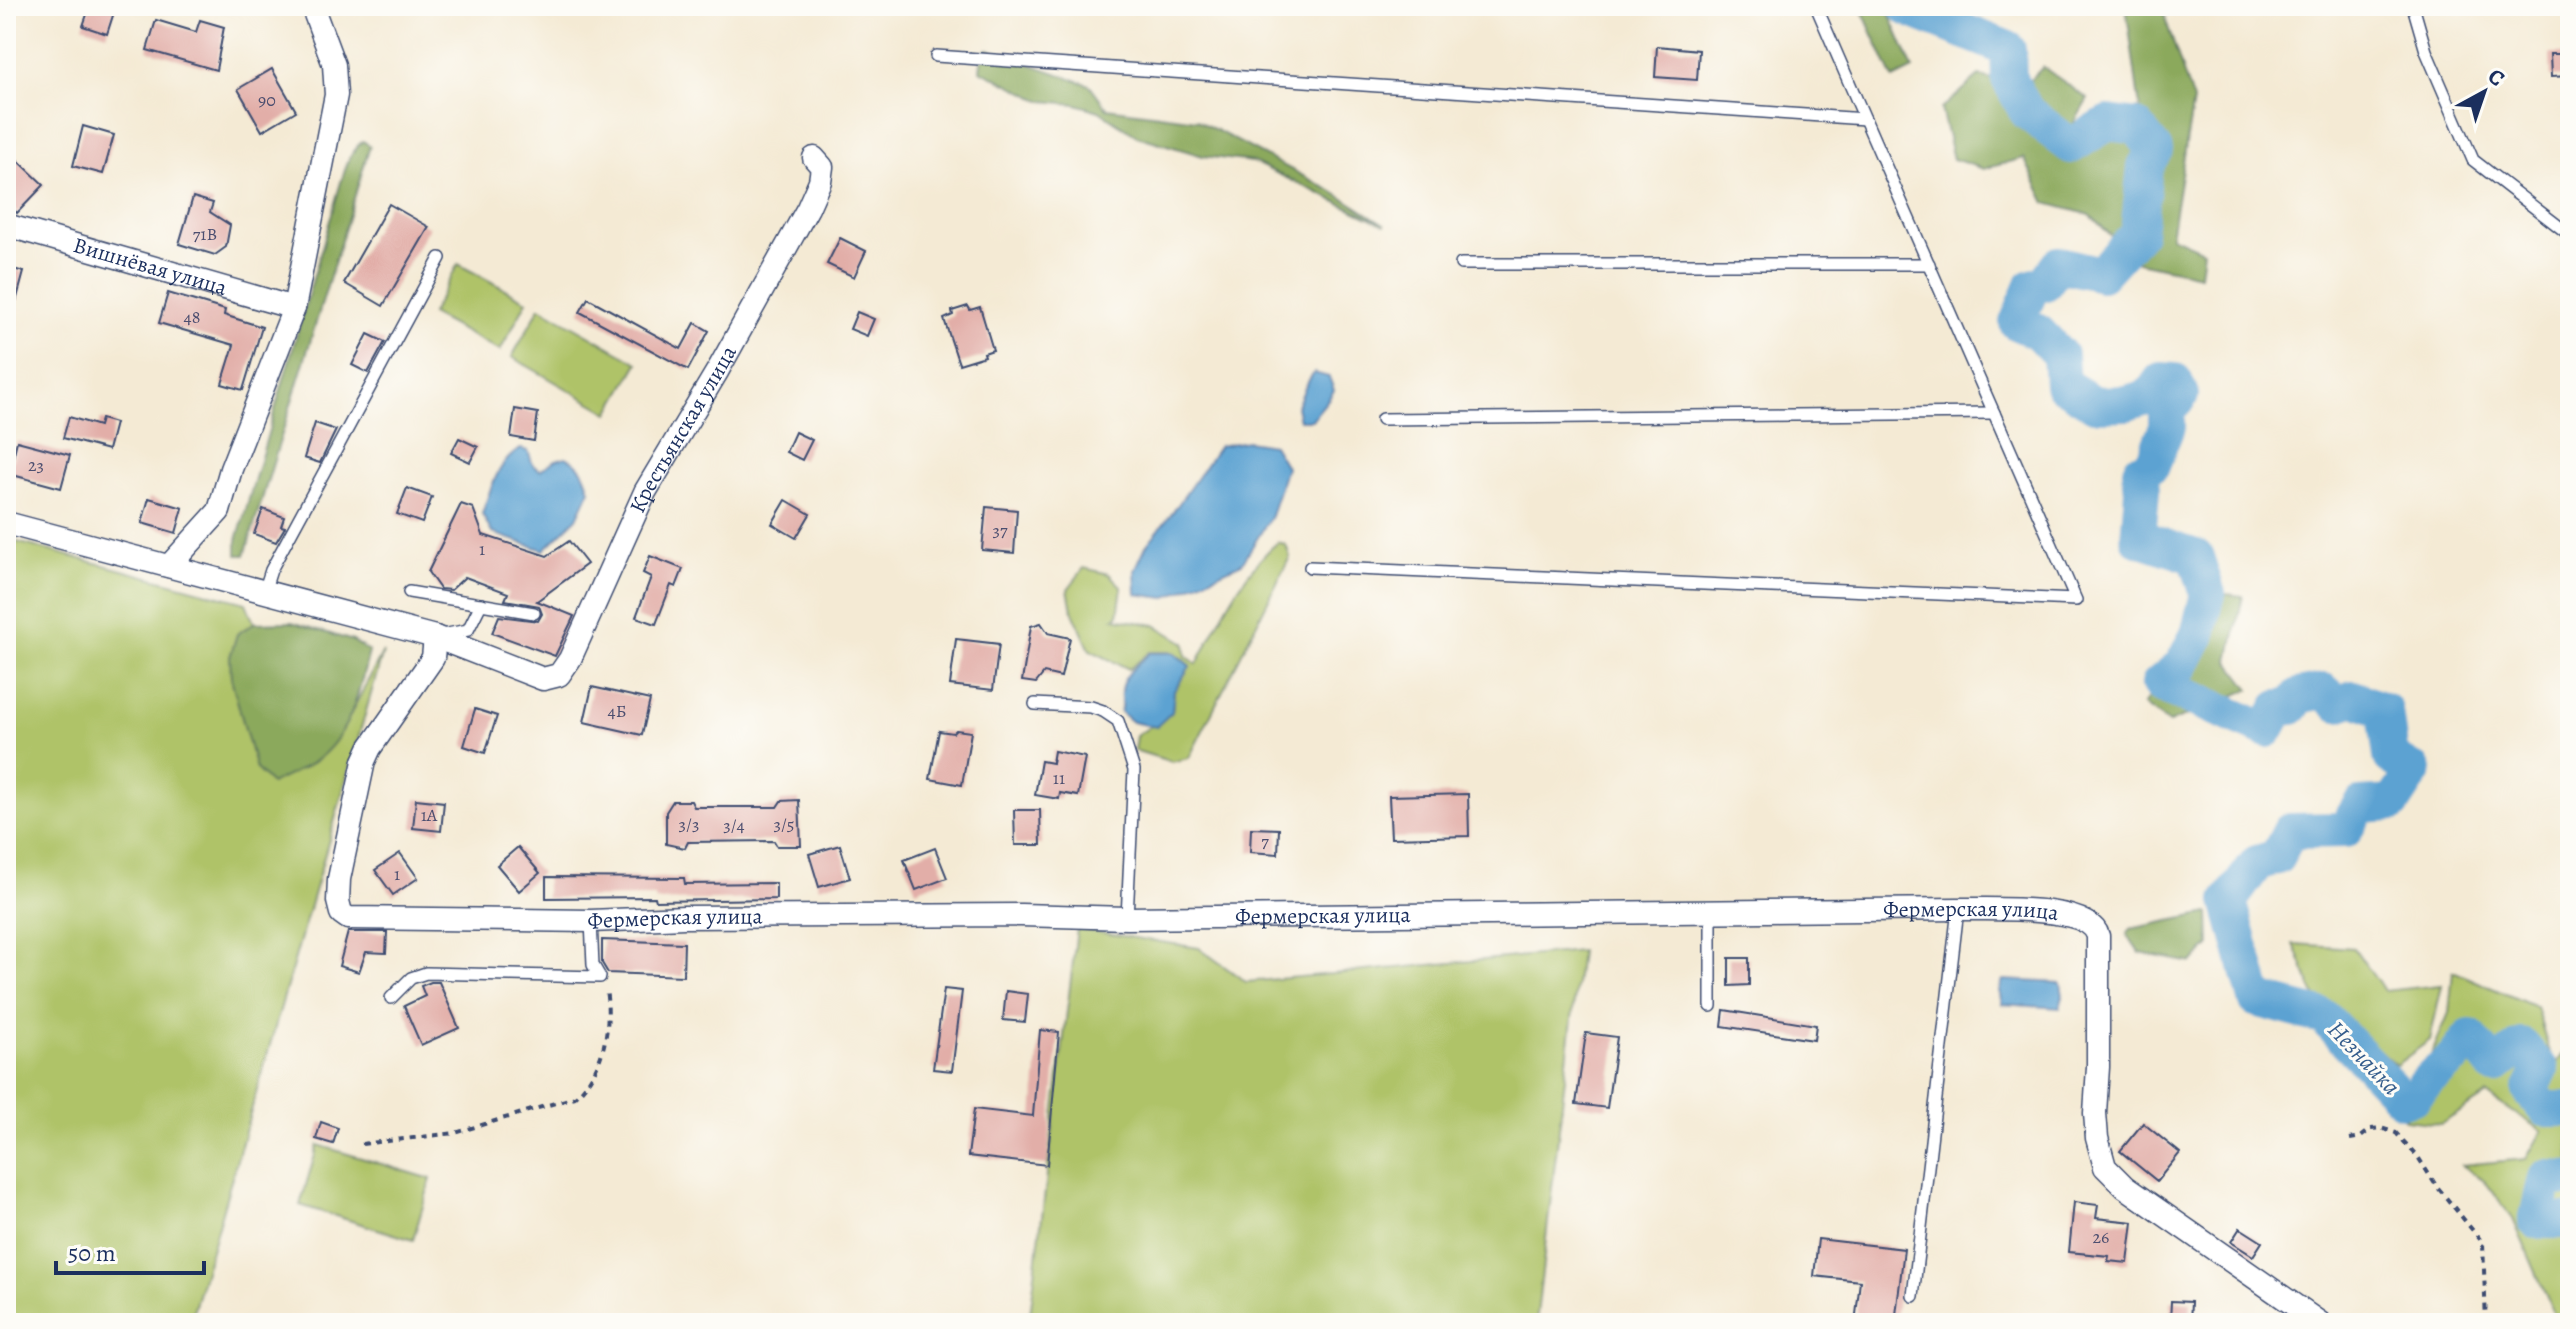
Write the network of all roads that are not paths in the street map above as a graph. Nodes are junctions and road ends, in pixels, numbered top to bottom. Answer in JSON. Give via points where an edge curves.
{"nodes":[{"id":1,"x":312,"y":6,"type":"edge"},
{"id":2,"x":1816,"y":6,"type":"edge"},
{"id":3,"x":2413,"y":6,"type":"edge"},
{"id":4,"x":936,"y":56,"type":"dead end"},
{"id":5,"x":1865,"y":119,"type":"junction"},
{"id":6,"x":814,"y":158,"type":"dead end"},
{"id":7,"x":6,"y":225,"type":"edge"},
{"id":8,"x":2570,"y":235,"type":"edge"},
{"id":9,"x":440,"y":258,"type":"dead end"},
{"id":10,"x":1461,"y":264,"type":"dead end"},
{"id":11,"x":1929,"y":264,"type":"junction"},
{"id":12,"x":294,"y":308,"type":"junction"},
{"id":13,"x":1994,"y":413,"type":"junction"},
{"id":14,"x":1382,"y":419,"type":"dead end"},
{"id":15,"x":6,"y":523,"type":"edge"},
{"id":16,"x":169,"y":566,"type":"junction"},
{"id":17,"x":1310,"y":567,"type":"dead end"},
{"id":18,"x":264,"y":592,"type":"junction"},
{"id":19,"x":409,"y":592,"type":"dead end"},
{"id":20,"x":481,"y":604,"type":"junction"},
{"id":21,"x":534,"y":613,"type":"dead end"},
{"id":22,"x":435,"y":637,"type":"junction"},
{"id":23,"x":1035,"y":704,"type":"dead end"},
{"id":24,"x":1958,"y":909,"type":"junction"},
{"id":25,"x":1711,"y":912,"type":"junction"},
{"id":26,"x":1127,"y":918,"type":"junction"},
{"id":27,"x":591,"y":921,"type":"junction"},
{"id":28,"x":391,"y":998,"type":"dead end"},
{"id":29,"x":1711,"y":1006,"type":"dead end"},
{"id":30,"x":1913,"y":1296,"type":"dead end"},
{"id":31,"x":2320,"y":1323,"type":"edge"}],
"edges":[{"from":1,"to":12,"type":"street","via":[[334,65],[336,95]]},
{"from":2,"to":5,"type":"lane"},
{"from":3,"to":8,"type":"lane","via":[[2426,51],[2473,160]]},
{"from":4,"to":5,"type":"lane"},
{"from":5,"to":11,"type":"lane"},
{"from":6,"to":22,"type":"street","name":"Крестьянская улица","via":[[822,167],[808,208],[645,492],[559,675],[543,679]]},
{"from":7,"to":12,"type":"street","name":"Вишнёвая улица"},
{"from":9,"to":18,"type":"lane","via":[[271,570]]},
{"from":10,"to":11,"type":"lane"},
{"from":11,"to":13,"type":"lane"},
{"from":12,"to":16,"type":"street","via":[[219,511]]},
{"from":13,"to":14,"type":"lane"},
{"from":13,"to":17,"type":"lane","via":[[2076,600]]},
{"from":15,"to":16,"type":"street"},
{"from":16,"to":18,"type":"street"},
{"from":18,"to":22,"type":"street"},
{"from":19,"to":20,"type":"lane"},
{"from":20,"to":21,"type":"lane"},
{"from":20,"to":22,"type":"lane","via":[[468,630]]},
{"from":22,"to":27,"type":"street","name":"Фермерская улица","via":[[433,658],[364,761],[339,879],[341,913],[348,918],[408,920]]},
{"from":23,"to":26,"type":"lane","via":[[1091,707],[1119,724],[1134,770]]},
{"from":24,"to":25,"type":"street","name":"Фермерская улица"},
{"from":24,"to":30,"type":"lane"},
{"from":24,"to":31,"type":"street","name":"Фермерская улица","via":[[2066,913],[2097,930],[2095,1113],[2105,1167],[2132,1192]]},
{"from":25,"to":26,"type":"street","name":"Фермерская улица"},
{"from":25,"to":29,"type":"lane"},
{"from":26,"to":27,"type":"street","name":"Фермерская улица"},
{"from":27,"to":28,"type":"lane","via":[[593,965],[600,977],[426,973],[411,978]]}]}
